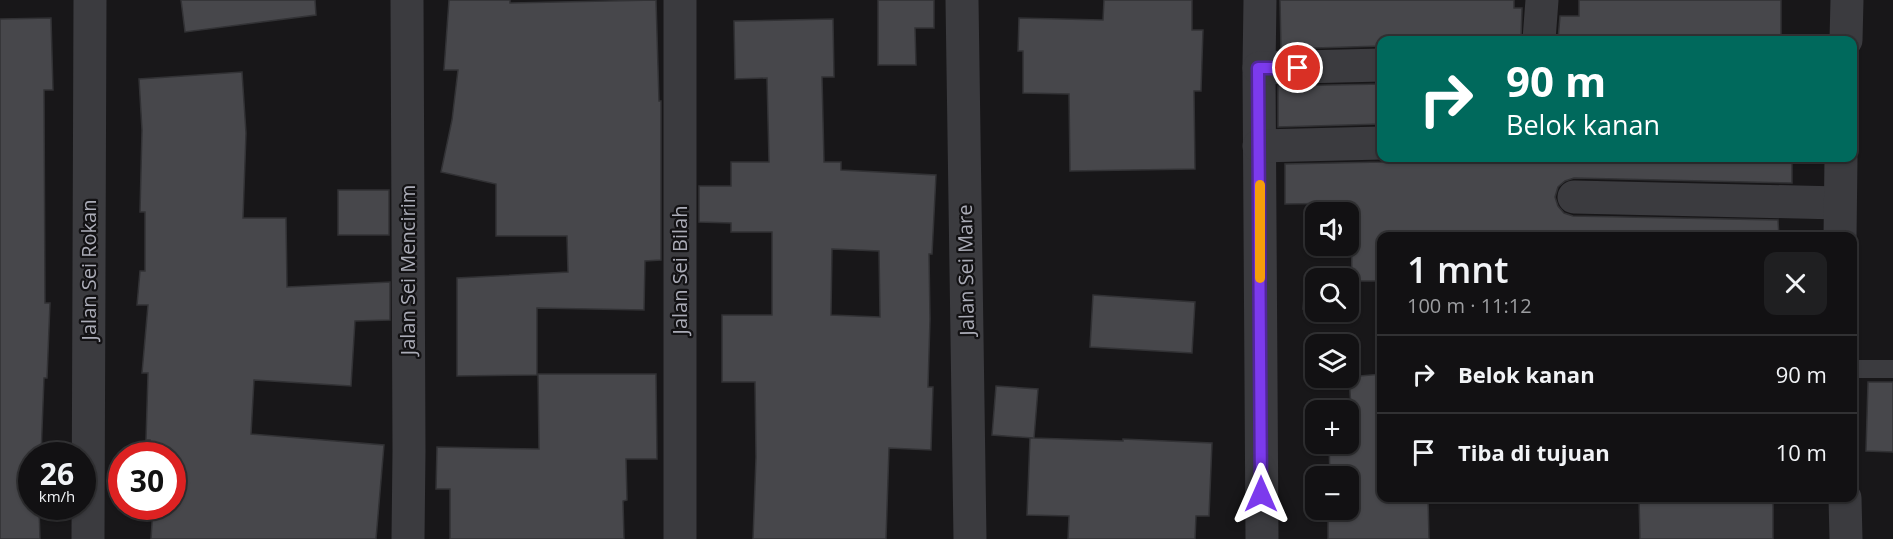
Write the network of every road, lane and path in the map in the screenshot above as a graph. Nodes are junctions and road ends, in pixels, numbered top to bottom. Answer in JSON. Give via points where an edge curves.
{"nodes":[{"id":1,"x":90,"y":0,"type":"edge"},
{"id":2,"x":407,"y":0,"type":"edge"},
{"id":3,"x":680,"y":0,"type":"edge"},
{"id":4,"x":962,"y":0,"type":"edge"},
{"id":5,"x":1260,"y":0,"type":"edge"},
{"id":6,"x":1542,"y":0,"type":"edge"},
{"id":7,"x":1847,"y":0,"type":"edge"},
{"id":8,"x":1539,"y":36,"type":"edge"},
{"id":9,"x":1845,"y":36,"type":"edge"},
{"id":10,"x":1377,"y":65,"type":"edge"},
{"id":11,"x":1258,"y":68,"type":"junction"},
{"id":12,"x":1377,"y":143,"type":"edge"},
{"id":13,"x":1259,"y":146,"type":"junction"},
{"id":14,"x":1841,"y":162,"type":"edge"},
{"id":15,"x":1574,"y":197,"type":"dead end"},
{"id":16,"x":1839,"y":203,"type":"junction"},
{"id":17,"x":1840,"y":232,"type":"edge"},
{"id":18,"x":1857,"y":369,"type":"edge"},
{"id":19,"x":1893,"y":369,"type":"edge"},
{"id":20,"x":1845,"y":502,"type":"edge"},
{"id":21,"x":88,"y":539,"type":"edge"},
{"id":22,"x":408,"y":539,"type":"edge"},
{"id":23,"x":680,"y":539,"type":"edge"},
{"id":24,"x":969,"y":539,"type":"edge"},
{"id":25,"x":1262,"y":539,"type":"edge"},
{"id":26,"x":1846,"y":539,"type":"edge"}],
"edges":[{"from":1,"to":21,"type":"street","name":"Jalan Sei Rokan"},
{"from":2,"to":22,"type":"street","name":"Jalan Sei Mencirim"},
{"from":3,"to":23,"type":"street","name":"Jalan Sei Bilah"},
{"from":4,"to":24,"type":"street","name":"Jalan Sei Mare"},
{"from":5,"to":11,"type":"street"},
{"from":6,"to":8,"type":"street"},
{"from":7,"to":9,"type":"street"},
{"from":10,"to":11,"type":"street"},
{"from":11,"to":13,"type":"street"},
{"from":12,"to":13,"type":"street"},
{"from":13,"to":25,"type":"street"},
{"from":14,"to":16,"type":"street"},
{"from":15,"to":16,"type":"street"},
{"from":16,"to":17,"type":"street"},
{"from":18,"to":19,"type":"lane"},
{"from":20,"to":26,"type":"street"}]}
